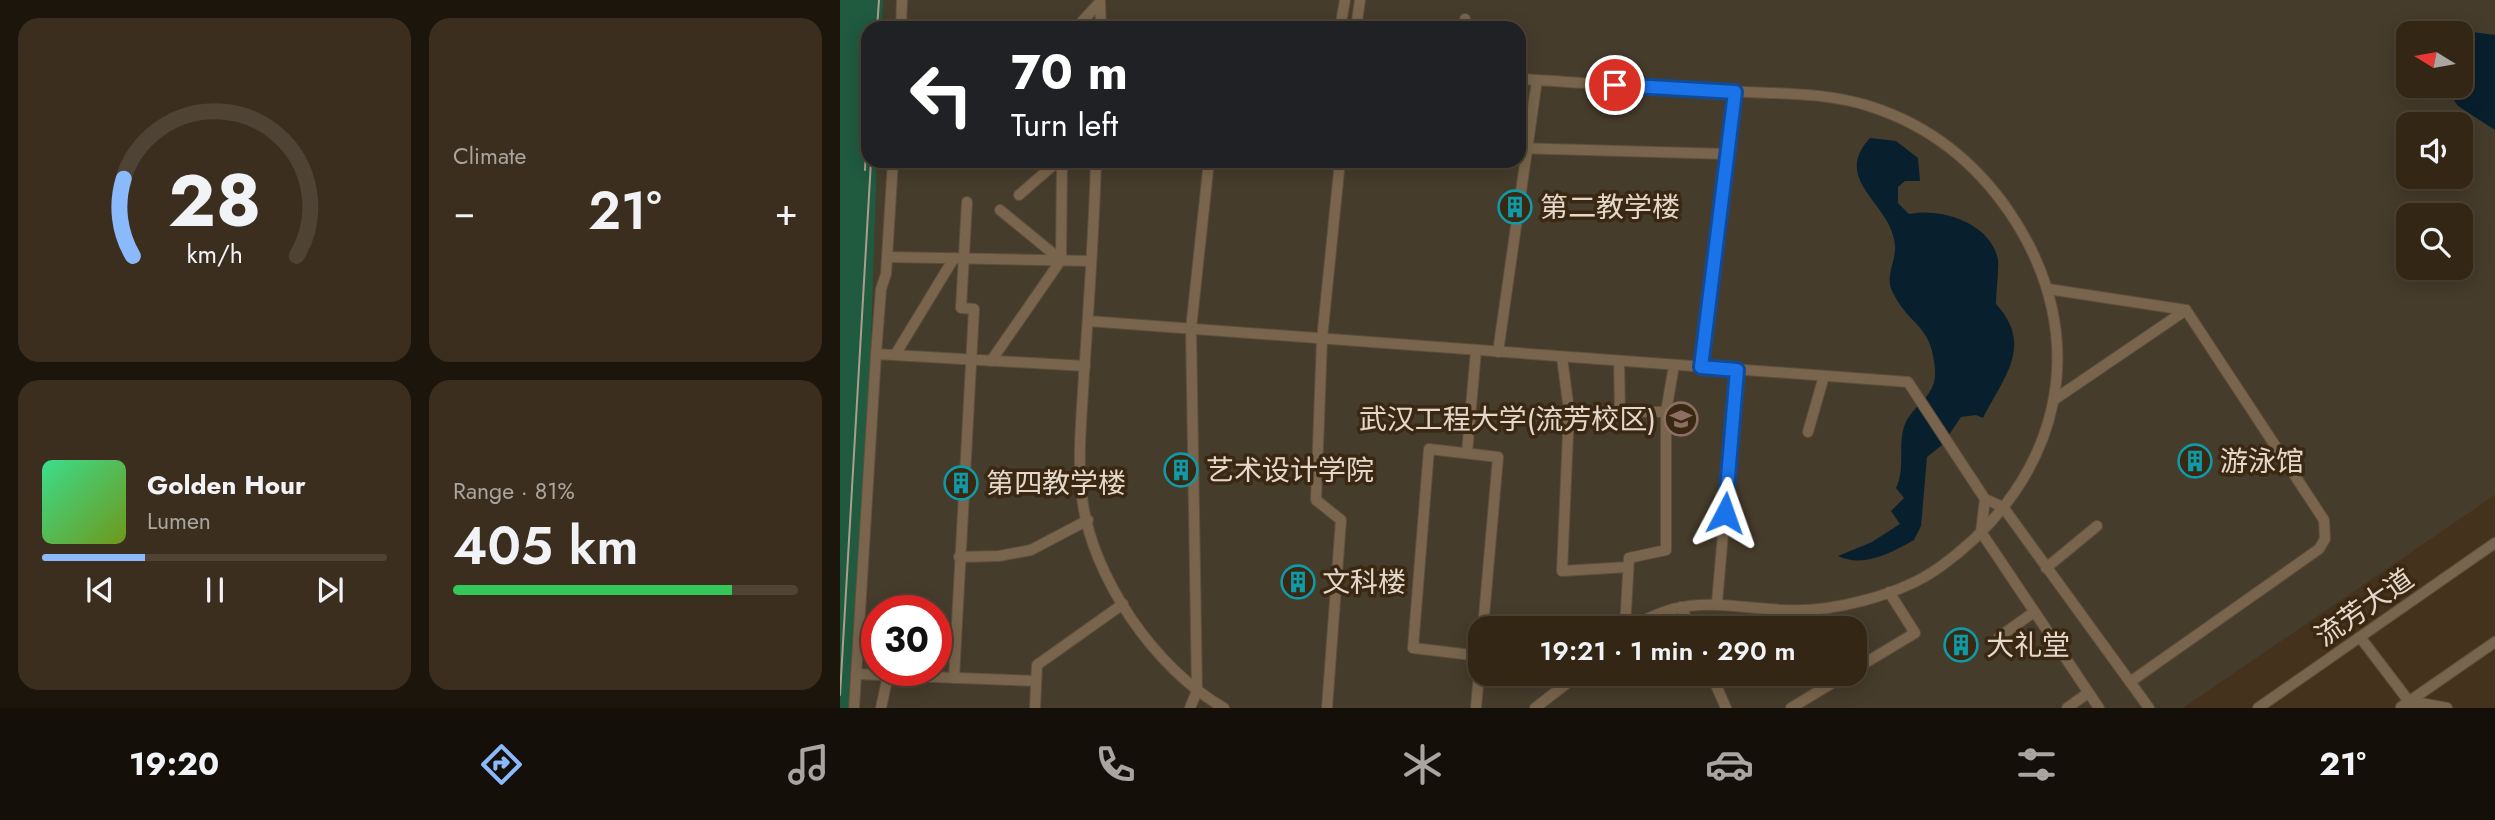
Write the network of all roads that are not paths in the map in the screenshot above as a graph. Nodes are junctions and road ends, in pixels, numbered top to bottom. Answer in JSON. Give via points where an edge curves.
{"nodes":[{"id":1,"x":902,"y":0,"type":"edge"},
{"id":2,"x":1345,"y":0,"type":"edge"},
{"id":3,"x":1360,"y":0,"type":"edge"},
{"id":4,"x":1094,"y":1,"type":"edge"},
{"id":5,"x":901,"y":21,"type":"edge"},
{"id":6,"x":1081,"y":21,"type":"edge"},
{"id":7,"x":1099,"y":21,"type":"edge"},
{"id":8,"x":1341,"y":21,"type":"edge"},
{"id":9,"x":1357,"y":21,"type":"edge"},
{"id":10,"x":1526,"y":79,"type":"edge"},
{"id":11,"x":1537,"y":80,"type":"junction"},
{"id":12,"x":1735,"y":92,"type":"junction"},
{"id":13,"x":1526,"y":133,"type":"edge"},
{"id":14,"x":1526,"y":148,"type":"edge"},
{"id":15,"x":1727,"y":154,"type":"junction"},
{"id":16,"x":893,"y":168,"type":"edge"},
{"id":17,"x":1052,"y":168,"type":"edge"},
{"id":18,"x":1060,"y":168,"type":"edge"},
{"id":19,"x":1096,"y":168,"type":"edge"},
{"id":20,"x":1208,"y":168,"type":"edge"},
{"id":21,"x":1339,"y":168,"type":"edge"},
{"id":22,"x":1521,"y":168,"type":"edge"},
{"id":23,"x":1019,"y":195,"type":"dead end"},
{"id":24,"x":967,"y":202,"type":"dead end"},
{"id":25,"x":1000,"y":210,"type":"dead end"},
{"id":26,"x":887,"y":257,"type":"junction"},
{"id":27,"x":960,"y":258,"type":"junction"},
{"id":28,"x":1061,"y":260,"type":"junction"},
{"id":29,"x":1091,"y":261,"type":"junction"},
{"id":30,"x":2048,"y":289,"type":"junction"},
{"id":31,"x":2186,"y":310,"type":"junction"},
{"id":32,"x":1087,"y":321,"type":"junction"},
{"id":33,"x":1191,"y":329,"type":"junction"},
{"id":34,"x":1322,"y":339,"type":"junction"},
{"id":35,"x":1476,"y":350,"type":"junction"},
{"id":36,"x":1498,"y":352,"type":"junction"},
{"id":37,"x":876,"y":354,"type":"junction"},
{"id":38,"x":895,"y":355,"type":"junction"},
{"id":39,"x":1562,"y":357,"type":"junction"},
{"id":40,"x":969,"y":360,"type":"junction"},
{"id":41,"x":991,"y":361,"type":"junction"},
{"id":42,"x":1619,"y":361,"type":"junction"},
{"id":43,"x":1674,"y":365,"type":"junction"},
{"id":44,"x":1085,"y":366,"type":"junction"},
{"id":45,"x":1701,"y":367,"type":"junction"},
{"id":46,"x":1737,"y":370,"type":"junction"},
{"id":47,"x":1824,"y":376,"type":"junction"},
{"id":48,"x":2056,"y":398,"type":"junction"},
{"id":49,"x":2243,"y":401,"type":"junction"},
{"id":50,"x":2232,"y":410,"type":"dead end"},
{"id":51,"x":1569,"y":411,"type":"junction"},
{"id":52,"x":1619,"y":412,"type":"junction"},
{"id":53,"x":1666,"y":412,"type":"junction"},
{"id":54,"x":1808,"y":432,"type":"dead end"},
{"id":55,"x":1467,"y":453,"type":"junction"},
{"id":56,"x":1985,"y":499,"type":"junction"},
{"id":57,"x":2003,"y":507,"type":"junction"},
{"id":58,"x":1088,"y":520,"type":"junction"},
{"id":59,"x":2097,"y":526,"type":"dead end"},
{"id":60,"x":1980,"y":532,"type":"junction"},
{"id":61,"x":2495,"y":543,"type":"edge"},
{"id":62,"x":959,"y":557,"type":"junction"},
{"id":63,"x":1628,"y":568,"type":"junction"},
{"id":64,"x":2046,"y":568,"type":"junction"},
{"id":65,"x":1889,"y":592,"type":"junction"},
{"id":66,"x":1717,"y":603,"type":"junction"},
{"id":67,"x":1123,"y":604,"type":"junction"},
{"id":68,"x":1681,"y":607,"type":"junction"},
{"id":69,"x":2034,"y":612,"type":"junction"},
{"id":70,"x":1484,"y":616,"type":"edge"},
{"id":71,"x":1626,"y":616,"type":"edge"},
{"id":72,"x":1654,"y":616,"type":"edge"},
{"id":73,"x":1685,"y":616,"type":"edge"},
{"id":74,"x":1999,"y":637,"type":"dead end"},
{"id":75,"x":2360,"y":637,"type":"junction"},
{"id":76,"x":2495,"y":642,"type":"edge"},
{"id":77,"x":1468,"y":657,"type":"edge"},
{"id":78,"x":1867,"y":662,"type":"edge"},
{"id":79,"x":856,"y":674,"type":"junction"},
{"id":80,"x":861,"y":674,"type":"edge"},
{"id":81,"x":954,"y":678,"type":"joint"},
{"id":82,"x":1037,"y":681,"type":"junction"},
{"id":83,"x":2130,"y":682,"type":"junction"},
{"id":84,"x":886,"y":686,"type":"edge"},
{"id":85,"x":1478,"y":686,"type":"edge"},
{"id":86,"x":1563,"y":686,"type":"edge"},
{"id":87,"x":1716,"y":686,"type":"edge"},
{"id":88,"x":1827,"y":686,"type":"edge"},
{"id":89,"x":1197,"y":691,"type":"junction"},
{"id":90,"x":2088,"y":692,"type":"junction"},
{"id":91,"x":2408,"y":705,"type":"edge"},
{"id":92,"x":854,"y":708,"type":"edge"},
{"id":93,"x":881,"y":708,"type":"edge"},
{"id":94,"x":1035,"y":708,"type":"edge"},
{"id":95,"x":1189,"y":708,"type":"edge"},
{"id":96,"x":1224,"y":708,"type":"edge"},
{"id":97,"x":1327,"y":708,"type":"edge"},
{"id":98,"x":1476,"y":708,"type":"edge"},
{"id":99,"x":1535,"y":708,"type":"edge"},
{"id":100,"x":1726,"y":708,"type":"edge"},
{"id":101,"x":1791,"y":708,"type":"edge"},
{"id":102,"x":2067,"y":708,"type":"edge"},
{"id":103,"x":2099,"y":708,"type":"edge"},
{"id":104,"x":2149,"y":708,"type":"edge"},
{"id":105,"x":2258,"y":708,"type":"edge"},
{"id":106,"x":2447,"y":708,"type":"edge"}],
"edges":[{"from":1,"to":5,"type":"street"},
{"from":2,"to":8,"type":"street"},
{"from":3,"to":9,"type":"street"},
{"from":4,"to":6,"type":"street"},
{"from":4,"to":7,"type":"street"},
{"from":10,"to":11,"type":"street"},
{"from":11,"to":12,"type":"street"},
{"from":11,"to":13,"type":"street"},
{"from":12,"to":15,"type":"street"},
{"from":12,"to":30,"type":"street","via":[[1817,96],[1869,106],[1944,143],[2000,198],[2026,239]]},
{"from":14,"to":15,"type":"street"},
{"from":15,"to":45,"type":"street"},
{"from":16,"to":26,"type":"street"},
{"from":17,"to":23,"type":"street"},
{"from":18,"to":28,"type":"street"},
{"from":19,"to":29,"type":"street"},
{"from":20,"to":33,"type":"street"},
{"from":21,"to":34,"type":"street"},
{"from":22,"to":36,"type":"street"},
{"from":24,"to":27,"type":"street"},
{"from":25,"to":28,"type":"street"},
{"from":26,"to":27,"type":"street"},
{"from":26,"to":37,"type":"street"},
{"from":27,"to":28,"type":"street"},
{"from":27,"to":38,"type":"street"},
{"from":27,"to":40,"type":"street","via":[[961,307],[974,309]]},
{"from":28,"to":29,"type":"street"},
{"from":28,"to":41,"type":"street"},
{"from":29,"to":32,"type":"street"},
{"from":30,"to":31,"type":"street"},
{"from":30,"to":48,"type":"street","via":[[2059,354]]},
{"from":31,"to":48,"type":"street"},
{"from":31,"to":49,"type":"street"},
{"from":32,"to":33,"type":"street"},
{"from":32,"to":44,"type":"street"},
{"from":33,"to":34,"type":"street"},
{"from":33,"to":89,"type":"street"},
{"from":34,"to":35,"type":"street"},
{"from":34,"to":97,"type":"street","via":[[1316,500],[1341,520]]},
{"from":35,"to":36,"type":"street"},
{"from":35,"to":55,"type":"street"},
{"from":36,"to":39,"type":"street"},
{"from":37,"to":38,"type":"street"},
{"from":37,"to":79,"type":"street"},
{"from":38,"to":40,"type":"street"},
{"from":39,"to":42,"type":"street"},
{"from":39,"to":51,"type":"street"},
{"from":40,"to":41,"type":"street"},
{"from":40,"to":62,"type":"street"},
{"from":41,"to":44,"type":"street"},
{"from":42,"to":43,"type":"street"},
{"from":42,"to":52,"type":"street"},
{"from":43,"to":45,"type":"street"},
{"from":43,"to":53,"type":"street"},
{"from":44,"to":58,"type":"street","via":[[1081,474]]},
{"from":45,"to":46,"type":"street"},
{"from":46,"to":47,"type":"street"},
{"from":46,"to":66,"type":"street"},
{"from":47,"to":54,"type":"street"},
{"from":47,"to":56,"type":"street","via":[[1908,382]]},
{"from":48,"to":57,"type":"street","via":[[2034,458]]},
{"from":49,"to":50,"type":"street"},
{"from":49,"to":83,"type":"street","via":[[2324,520],[2325,539],[2319,549]]},
{"from":51,"to":52,"type":"street"},
{"from":51,"to":63,"type":"street","via":[[1562,571]]},
{"from":52,"to":53,"type":"street"},
{"from":53,"to":63,"type":"street","via":[[1666,550],[1629,558]]},
{"from":55,"to":70,"type":"street","via":[[1498,457]]},
{"from":55,"to":77,"type":"street","via":[[1429,449],[1413,648]]},
{"from":56,"to":57,"type":"street"},
{"from":56,"to":60,"type":"street"},
{"from":57,"to":60,"type":"street"},
{"from":57,"to":64,"type":"street"},
{"from":58,"to":62,"type":"street","via":[[1031,550]]},
{"from":58,"to":67,"type":"street","via":[[1107,575]]},
{"from":59,"to":64,"type":"street"},
{"from":60,"to":65,"type":"street","via":[[1938,569]]},
{"from":60,"to":69,"type":"street"},
{"from":61,"to":75,"type":"street","name":"流芳大道"},
{"from":62,"to":81,"type":"street"},
{"from":63,"to":71,"type":"street"},
{"from":64,"to":83,"type":"street"},
{"from":65,"to":66,"type":"street","via":[[1850,603],[1793,610]]},
{"from":65,"to":78,"type":"street","via":[[1915,633]]},
{"from":66,"to":68,"type":"street"},
{"from":67,"to":82,"type":"street","via":[[1037,665]]},
{"from":67,"to":89,"type":"street","via":[[1171,667]]},
{"from":68,"to":72,"type":"street"},
{"from":68,"to":73,"type":"street"},
{"from":69,"to":74,"type":"street"},
{"from":69,"to":90,"type":"street"},
{"from":75,"to":91,"type":"street"},
{"from":75,"to":105,"type":"street","name":"流芳大道"},
{"from":76,"to":91,"type":"street"},
{"from":79,"to":80,"type":"street"},
{"from":79,"to":92,"type":"street"},
{"from":81,"to":82,"type":"street"},
{"from":82,"to":94,"type":"street"},
{"from":83,"to":104,"type":"street"},
{"from":84,"to":93,"type":"street"},
{"from":85,"to":98,"type":"street"},
{"from":86,"to":99,"type":"street"},
{"from":87,"to":100,"type":"street"},
{"from":88,"to":101,"type":"street"},
{"from":89,"to":95,"type":"street"},
{"from":89,"to":96,"type":"street"},
{"from":90,"to":102,"type":"street"},
{"from":90,"to":103,"type":"street"},
{"from":91,"to":106,"type":"street"}]}
